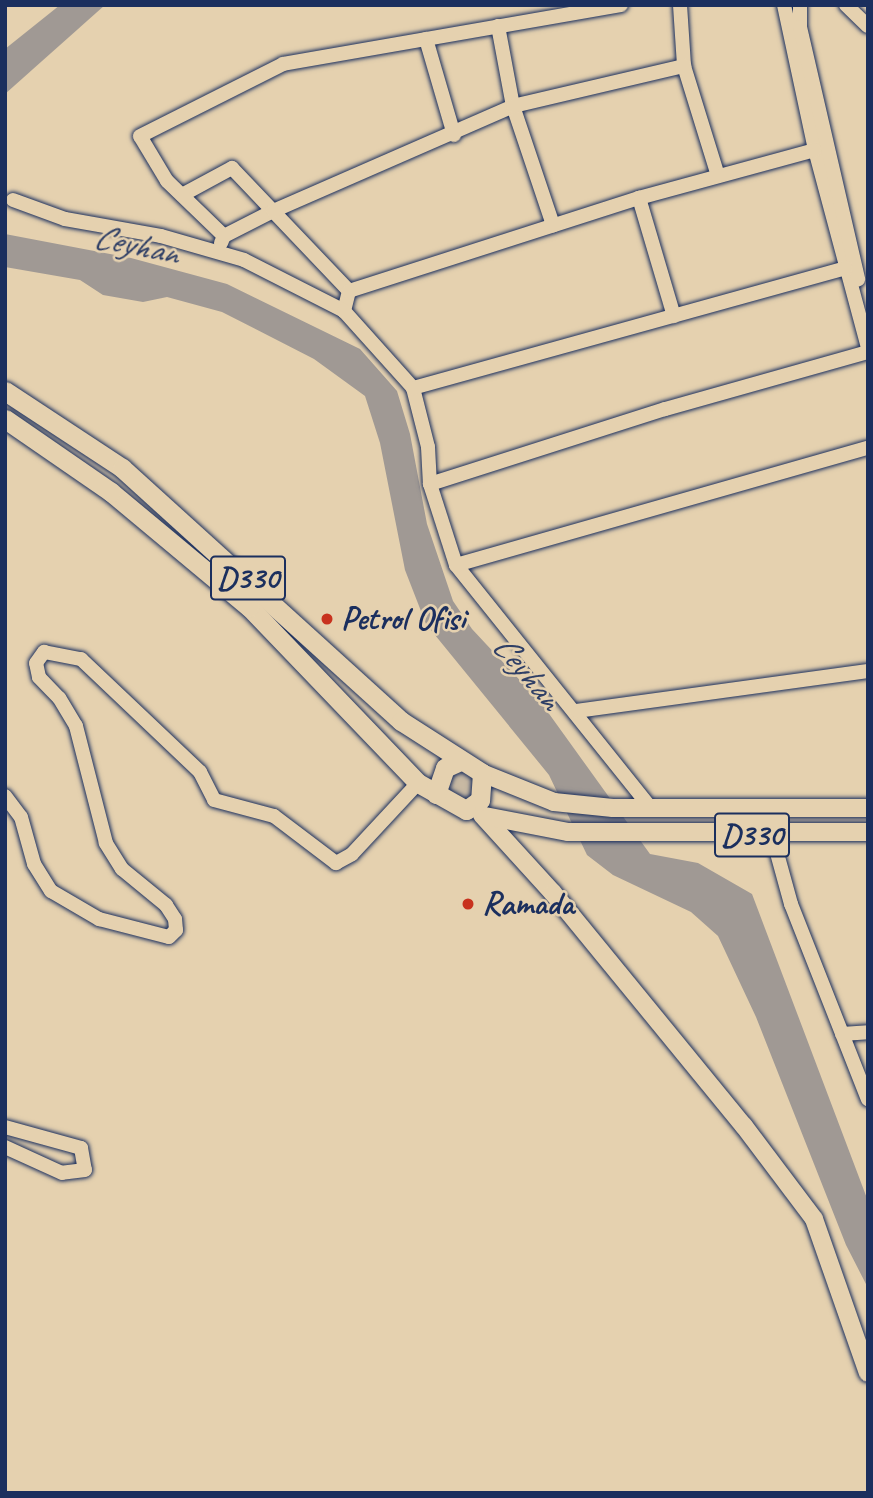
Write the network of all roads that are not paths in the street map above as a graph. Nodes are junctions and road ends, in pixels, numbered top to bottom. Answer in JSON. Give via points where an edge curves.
{"nodes":[{"id":1,"x":621,"y":5,"type":"edge"},
{"id":2,"x":680,"y":5,"type":"edge"},
{"id":3,"x":784,"y":5,"type":"edge"},
{"id":4,"x":800,"y":5,"type":"edge"},
{"id":5,"x":846,"y":5,"type":"edge"},
{"id":6,"x":498,"y":26,"type":"junction"},
{"id":7,"x":868,"y":26,"type":"edge"},
{"id":8,"x":426,"y":39,"type":"junction"},
{"id":9,"x":684,"y":66,"type":"junction"},
{"id":10,"x":513,"y":106,"type":"junction"},
{"id":11,"x":454,"y":135,"type":"junction"},
{"id":12,"x":815,"y":150,"type":"junction"},
{"id":13,"x":718,"y":176,"type":"junction"},
{"id":14,"x":182,"y":195,"type":"junction"},
{"id":15,"x":639,"y":198,"type":"junction"},
{"id":16,"x":13,"y":200,"type":"dead end"},
{"id":17,"x":273,"y":211,"type":"junction"},
{"id":18,"x":553,"y":225,"type":"junction"},
{"id":19,"x":224,"y":236,"type":"junction"},
{"id":20,"x":218,"y":251,"type":"junction"},
{"id":21,"x":846,"y":268,"type":"junction"},
{"id":22,"x":349,"y":291,"type":"junction"},
{"id":23,"x":344,"y":312,"type":"junction"},
{"id":24,"x":674,"y":316,"type":"junction"},
{"id":25,"x":868,"y":349,"type":"edge"},
{"id":26,"x":413,"y":388,"type":"junction"},
{"id":27,"x":5,"y":391,"type":"edge"},
{"id":28,"x":5,"y":419,"type":"edge"},
{"id":29,"x":868,"y":448,"type":"edge"},
{"id":30,"x":430,"y":484,"type":"junction"},
{"id":31,"x":456,"y":565,"type":"junction"},
{"id":32,"x":868,"y":671,"type":"edge"},
{"id":33,"x":576,"y":711,"type":"junction"},
{"id":34,"x":460,"y":761,"type":"junction"},
{"id":35,"x":482,"y":773,"type":"junction"},
{"id":36,"x":418,"y":783,"type":"junction"},
{"id":37,"x":436,"y":794,"type":"junction"},
{"id":38,"x":5,"y":796,"type":"edge"},
{"id":39,"x":651,"y":808,"type":"junction"},
{"id":40,"x":868,"y":808,"type":"edge"},
{"id":41,"x":474,"y":812,"type":"junction"},
{"id":42,"x":868,"y":832,"type":"edge"},
{"id":43,"x":772,"y":835,"type":"junction"},
{"id":44,"x":868,"y":1032,"type":"edge"},
{"id":45,"x":842,"y":1034,"type":"junction"},
{"id":46,"x":868,"y":1099,"type":"edge"},
{"id":47,"x":5,"y":1127,"type":"edge"},
{"id":48,"x":5,"y":1147,"type":"edge"},
{"id":49,"x":868,"y":1373,"type":"edge"}],
"edges":[{"from":1,"to":6,"type":"street"},
{"from":2,"to":9,"type":"street"},
{"from":3,"to":12,"type":"street"},
{"from":4,"to":25,"type":"street","via":[[800,27],[853,246]]},
{"from":5,"to":7,"type":"street"},
{"from":6,"to":8,"type":"street"},
{"from":6,"to":10,"type":"street"},
{"from":8,"to":11,"type":"street"},
{"from":8,"to":14,"type":"street","via":[[283,64],[141,136],[167,181]]},
{"from":9,"to":10,"type":"street"},
{"from":9,"to":13,"type":"street"},
{"from":10,"to":11,"type":"street"},
{"from":10,"to":18,"type":"street"},
{"from":11,"to":17,"type":"street"},
{"from":12,"to":13,"type":"street"},
{"from":12,"to":21,"type":"street"},
{"from":13,"to":15,"type":"street"},
{"from":14,"to":17,"type":"street","via":[[232,167]]},
{"from":14,"to":19,"type":"street"},
{"from":15,"to":18,"type":"street"},
{"from":15,"to":24,"type":"street"},
{"from":16,"to":20,"type":"street","via":[[65,219]]},
{"from":17,"to":19,"type":"street"},
{"from":17,"to":22,"type":"street"},
{"from":18,"to":22,"type":"street"},
{"from":19,"to":20,"type":"street"},
{"from":20,"to":23,"type":"street","via":[[276,273]]},
{"from":21,"to":24,"type":"street"},
{"from":21,"to":25,"type":"street"},
{"from":22,"to":23,"type":"street"},
{"from":23,"to":26,"type":"street"},
{"from":24,"to":26,"type":"street"},
{"from":25,"to":30,"type":"street"},
{"from":26,"to":30,"type":"street","via":[[428,447]]},
{"from":27,"to":34,"type":"highway","number":"D330","via":[[122,468],[401,721]]},
{"from":28,"to":36,"type":"highway","number":"D330","via":[[111,492],[249,607]]},
{"from":29,"to":31,"type":"street"},
{"from":30,"to":31,"type":"street"},
{"from":31,"to":33,"type":"street"},
{"from":32,"to":33,"type":"street"},
{"from":33,"to":39,"type":"street"},
{"from":34,"to":35,"type":"highway","number":"D330"},
{"from":34,"to":37,"type":"highway","via":[[445,768]]},
{"from":35,"to":39,"type":"main road","number":"D330","via":[[554,802]]},
{"from":35,"to":41,"type":"highway"},
{"from":36,"to":37,"type":"highway","number":"D330"},
{"from":36,"to":38,"type":"street","via":[[352,854],[336,863],[274,816],[214,800],[200,772],[81,659],[44,652],[36,663],[39,677],[60,698],[76,726],[106,843],[122,869],[171,912],[176,930],[169,937],[99,919],[51,891],[34,864],[21,817]]},
{"from":37,"to":41,"type":"highway","number":"D330"},
{"from":39,"to":40,"type":"main road","number":"D330"},
{"from":41,"to":43,"type":"main road","number":"D330","via":[[568,832]]},
{"from":41,"to":49,"type":"main road","via":[[553,893],[814,1219]]},
{"from":42,"to":43,"type":"main road","number":"D330"},
{"from":43,"to":45,"type":"street","via":[[791,904]]},
{"from":44,"to":45,"type":"street"},
{"from":45,"to":46,"type":"street"},
{"from":47,"to":48,"type":"street","via":[[81,1148],[85,1170],[62,1173]]}]}
